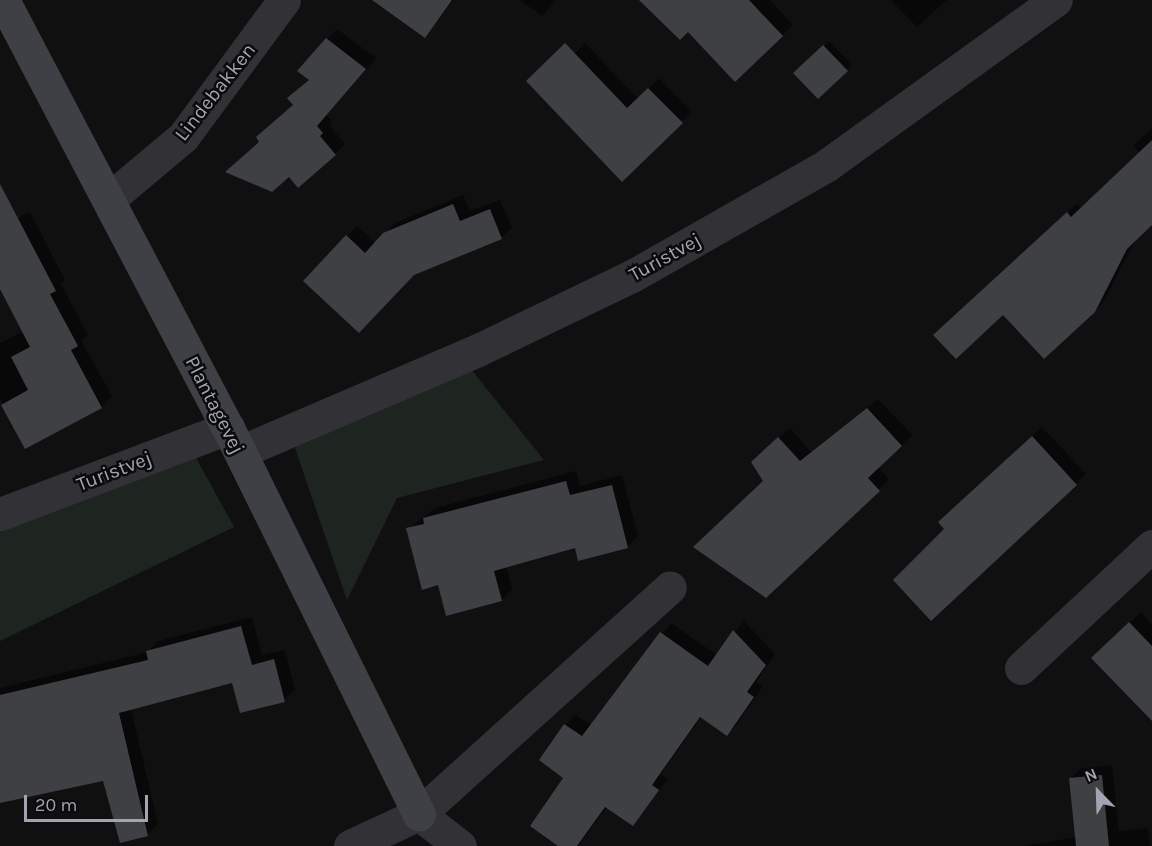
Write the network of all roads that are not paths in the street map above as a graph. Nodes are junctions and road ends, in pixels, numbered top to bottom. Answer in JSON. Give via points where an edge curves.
{"nodes":[{"id":1,"x":3,"y":0,"type":"edge"},
{"id":2,"x":284,"y":0,"type":"edge"},
{"id":3,"x":1056,"y":0,"type":"edge"},
{"id":4,"x":109,"y":199,"type":"junction"},
{"id":5,"x":234,"y":440,"type":"junction"},
{"id":6,"x":0,"y":514,"type":"edge"},
{"id":7,"x":1152,"y":546,"type":"edge"},
{"id":8,"x":670,"y":587,"type":"dead end"},
{"id":9,"x":1021,"y":668,"type":"dead end"},
{"id":10,"x":419,"y":814,"type":"junction"},
{"id":11,"x":350,"y":846,"type":"edge"},
{"id":12,"x":460,"y":846,"type":"edge"}],
"edges":[{"from":1,"to":4,"type":"street","name":"Plantagevej"},
{"from":2,"to":4,"type":"street","name":"Lindebakken","via":[[183,137]]},
{"from":3,"to":5,"type":"street","name":"Turistvej","via":[[827,165],[632,276],[478,350]]},
{"from":4,"to":5,"type":"street","name":"Plantagevej"},
{"from":5,"to":6,"type":"street","name":"Turistvej"},
{"from":5,"to":10,"type":"street","name":"Plantagevej"},
{"from":7,"to":9,"type":"street"},
{"from":8,"to":10,"type":"street"},
{"from":10,"to":11,"type":"street"},
{"from":10,"to":12,"type":"street","name":"Plantagevej"}]}
